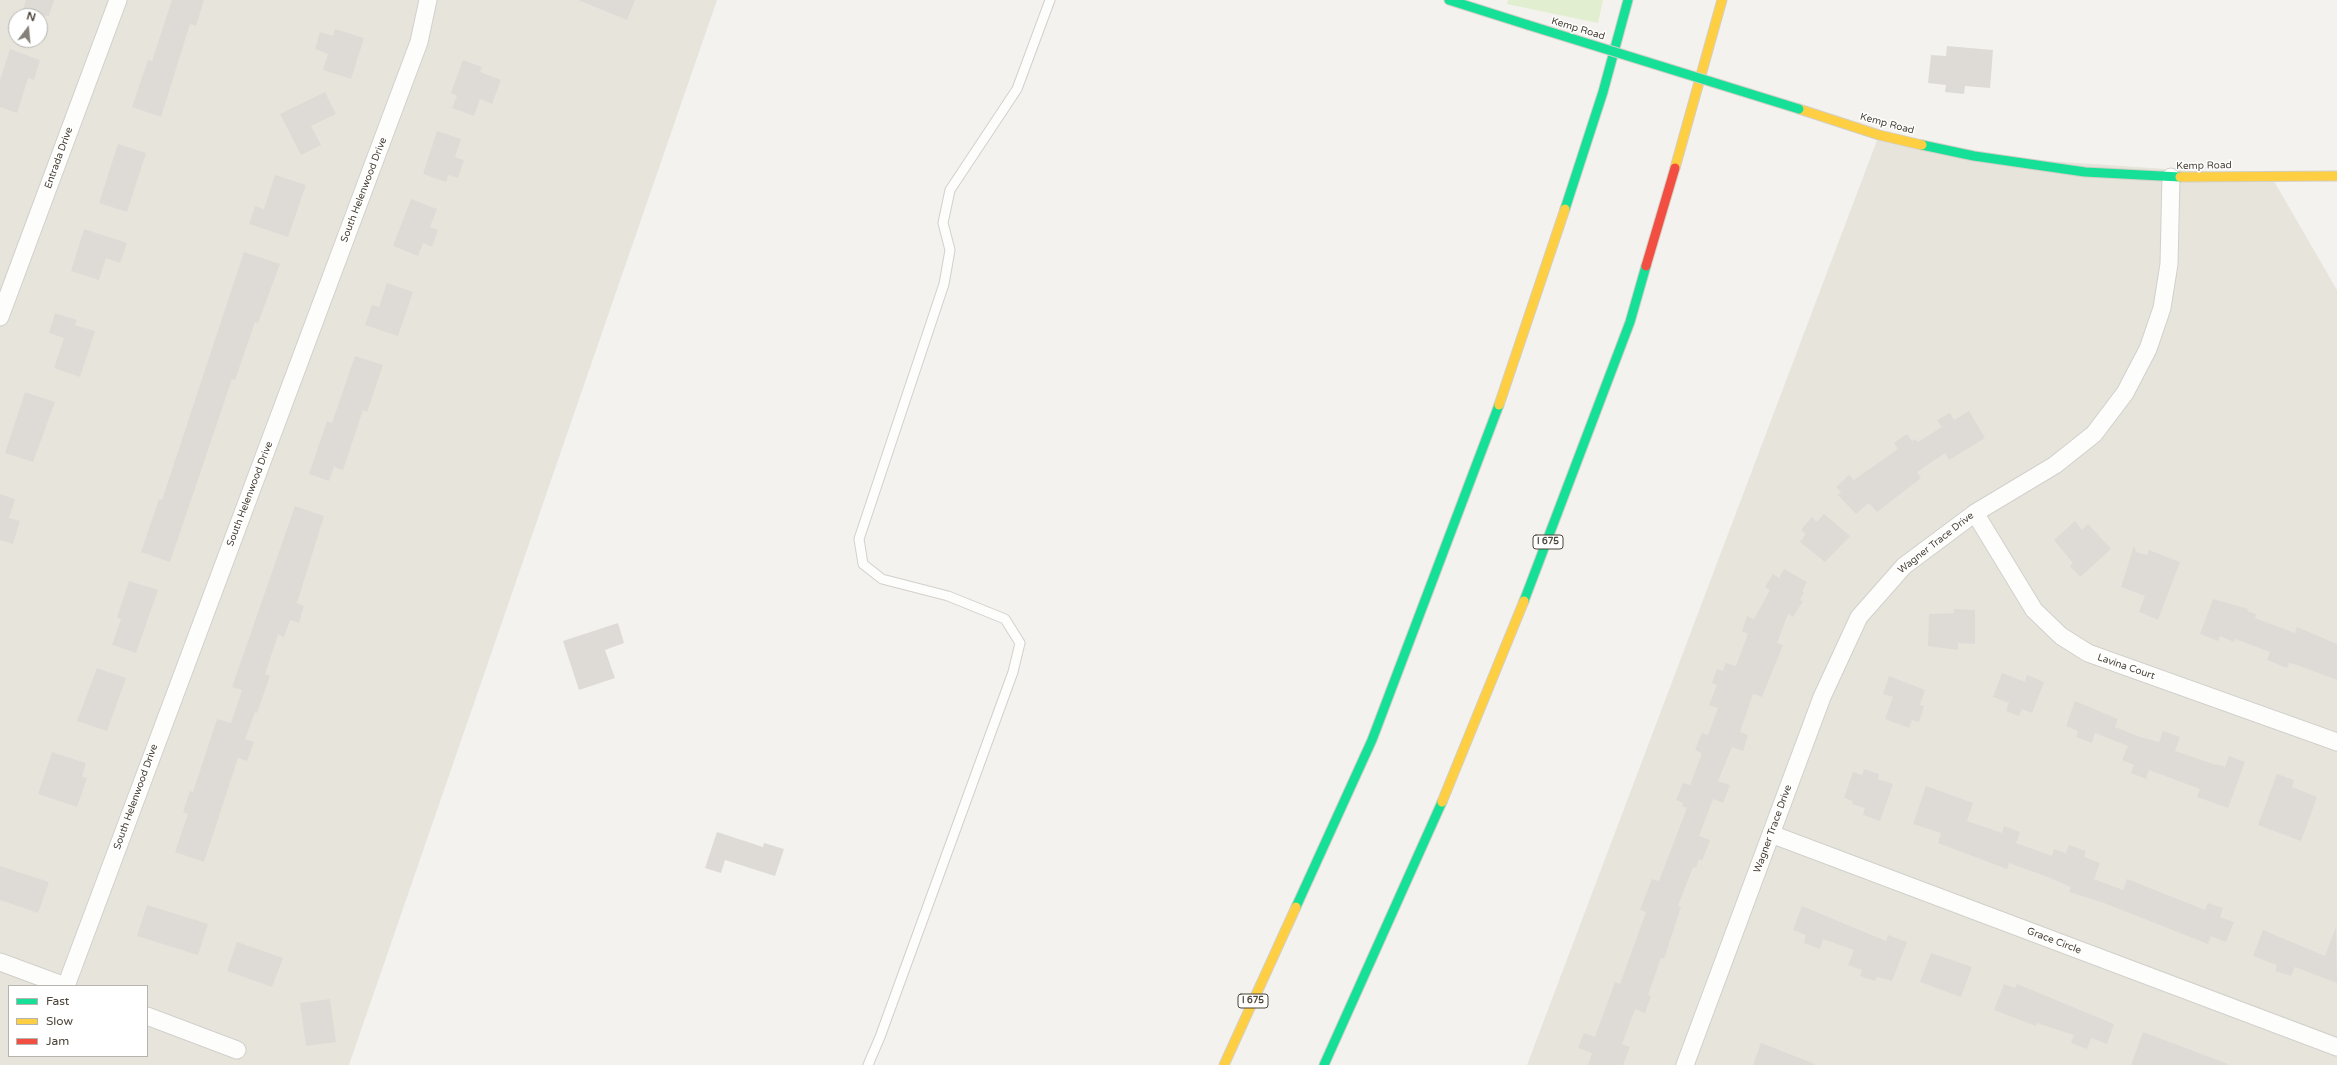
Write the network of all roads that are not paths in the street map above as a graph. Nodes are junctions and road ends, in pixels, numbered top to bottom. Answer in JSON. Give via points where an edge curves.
{"nodes":[{"id":1,"x":118,"y":0,"type":"edge"},
{"id":2,"x":428,"y":0,"type":"edge"},
{"id":3,"x":1050,"y":0,"type":"edge"},
{"id":4,"x":1448,"y":0,"type":"edge"},
{"id":5,"x":1628,"y":0,"type":"edge"},
{"id":6,"x":1722,"y":0,"type":"edge"},
{"id":7,"x":1485,"y":5,"type":"edge"},
{"id":8,"x":2337,"y":176,"type":"edge"},
{"id":9,"x":2171,"y":177,"type":"junction"},
{"id":10,"x":0,"y":317,"type":"edge"},
{"id":11,"x":1975,"y":513,"type":"junction"},
{"id":12,"x":2337,"y":742,"type":"edge"},
{"id":13,"x":1771,"y":834,"type":"junction"},
{"id":14,"x":0,"y":962,"type":"edge"},
{"id":15,"x":62,"y":985,"type":"edge"},
{"id":16,"x":65,"y":985,"type":"edge"},
{"id":17,"x":148,"y":1016,"type":"edge"},
{"id":18,"x":2337,"y":1048,"type":"edge"},
{"id":19,"x":237,"y":1050,"type":"dead end"},
{"id":20,"x":868,"y":1065,"type":"edge"},
{"id":21,"x":1224,"y":1065,"type":"edge"},
{"id":22,"x":1324,"y":1065,"type":"edge"},
{"id":23,"x":1685,"y":1065,"type":"edge"}],
"edges":[{"from":1,"to":10,"type":"street","name":"Entrada Drive"},
{"from":2,"to":16,"type":"street","name":"South Helenwood Drive","via":[[419,42]]},
{"from":3,"to":20,"type":"lane","via":[[1017,90],[950,190],[944,223],[950,250],[944,284],[859,539],[863,564],[882,579],[948,596],[1005,619],[1020,643],[1013,672]]},
{"from":4,"to":7,"type":"main road","name":"Kemp Road"},
{"from":5,"to":21,"type":"main road","number":"I 675","via":[[1603,92],[1506,387],[1375,733]]},
{"from":6,"to":22,"type":"main road","number":"I 675","via":[[1630,322],[1544,553],[1428,836]]},
{"from":7,"to":9,"type":"main road","name":"Kemp Road","bridge":true,"via":[[1528,25],[1879,135],[1974,156],[2085,172]]},
{"from":8,"to":9,"type":"main road","name":"Kemp Road"},
{"from":9,"to":11,"type":"street","name":"Wagner Trace Drive","via":[[2169,264],[2162,308],[2148,349],[2125,393],[2094,434],[2055,465]]},
{"from":11,"to":12,"type":"street","name":"Lavina Court","via":[[2034,610],[2061,636],[2088,653]]},
{"from":11,"to":13,"type":"street","name":"Wagner Trace Drive","via":[[1904,566],[1858,617],[1822,697]]},
{"from":13,"to":18,"type":"street","name":"Grace Circle"},
{"from":13,"to":23,"type":"street","name":"Wagner Trace Drive"},
{"from":14,"to":15,"type":"street"},
{"from":17,"to":19,"type":"street"}]}
